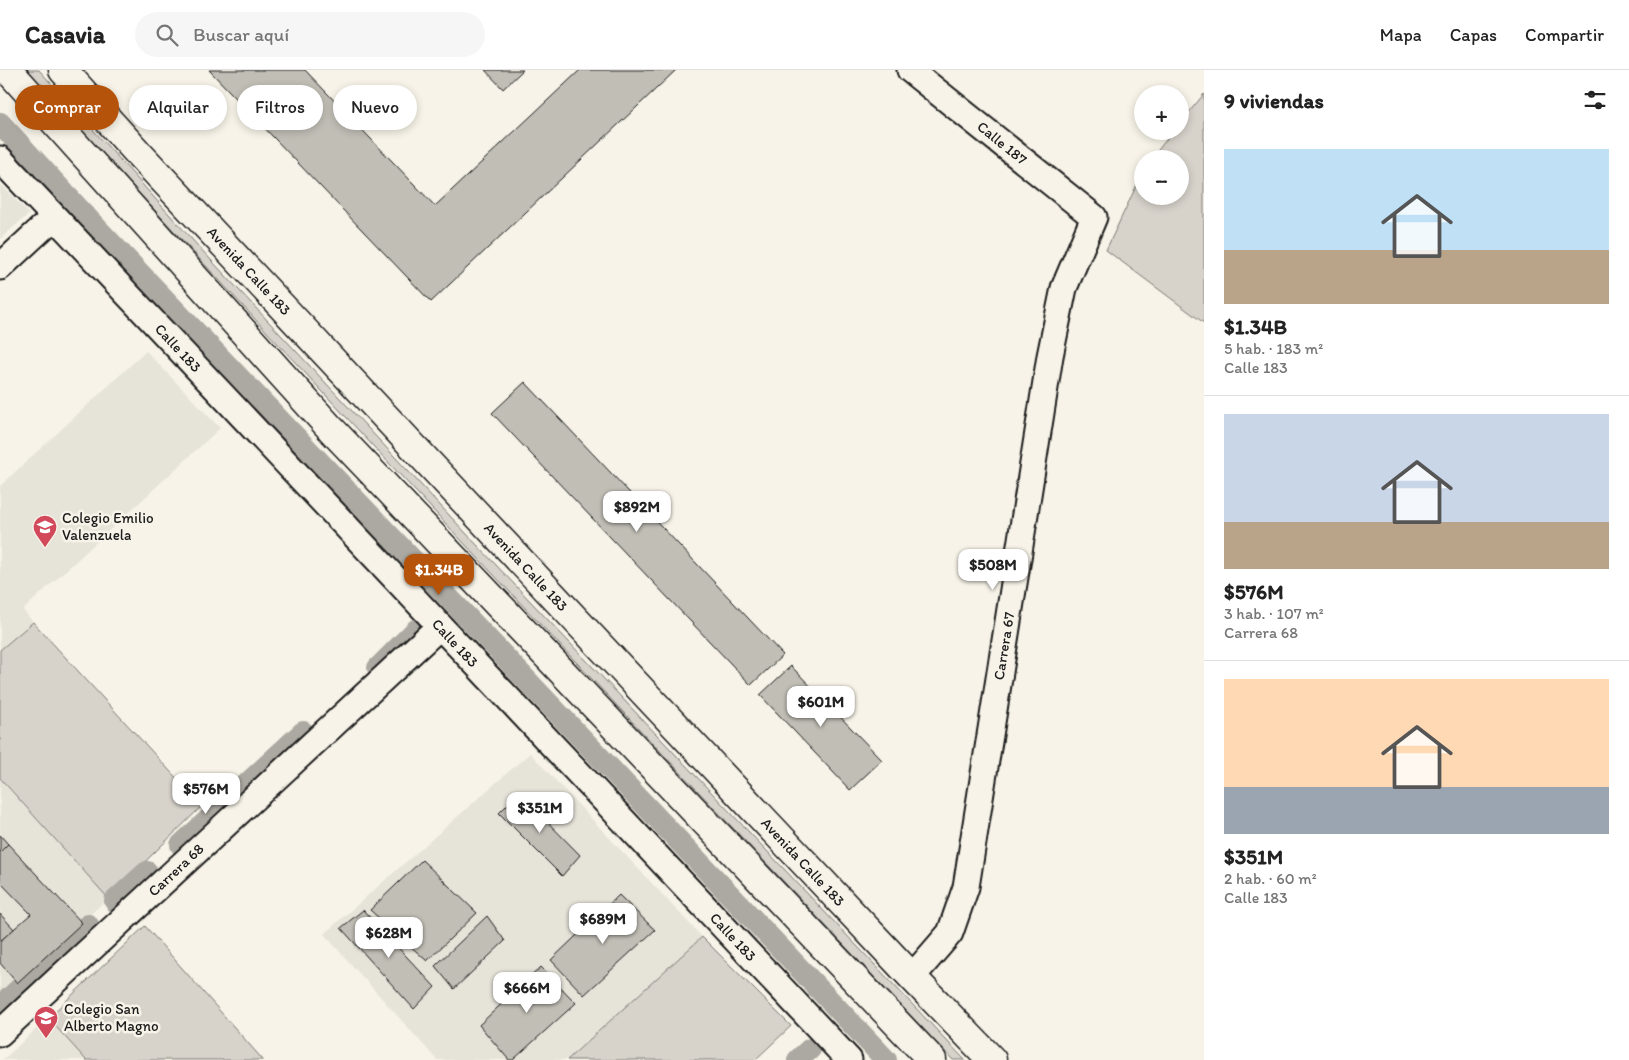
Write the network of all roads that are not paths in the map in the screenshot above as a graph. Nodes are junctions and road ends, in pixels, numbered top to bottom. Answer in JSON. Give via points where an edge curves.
{"nodes":[{"id":1,"x":8,"y":70,"type":"edge"},
{"id":2,"x":63,"y":70,"type":"edge"},
{"id":3,"x":910,"y":70,"type":"edge"},
{"id":4,"x":0,"y":159,"type":"edge"},
{"id":5,"x":54,"y":217,"type":"junction"},
{"id":6,"x":1094,"y":217,"type":"joint"},
{"id":7,"x":0,"y":267,"type":"edge"},
{"id":8,"x":440,"y":626,"type":"junction"},
{"id":9,"x":912,"y":977,"type":"junction"},
{"id":10,"x":0,"y":1033,"type":"edge"},
{"id":11,"x":837,"y":1056,"type":"edge"},
{"id":12,"x":932,"y":1060,"type":"edge"},
{"id":13,"x":992,"y":1060,"type":"edge"}],
"edges":[{"from":1,"to":12,"type":"main road","via":[[331,429]]},
{"from":2,"to":9,"type":"main road","name":"Avenida Calle 183"},
{"from":3,"to":6,"type":"street","name":"Calle 187"},
{"from":4,"to":5,"type":"street","name":"Calle 183"},
{"from":5,"to":7,"type":"street"},
{"from":5,"to":8,"type":"street","name":"Calle 183"},
{"from":6,"to":9,"type":"street","name":"Carrera 67","via":[[1064,288],[1050,356],[966,887],[950,933]]},
{"from":8,"to":10,"type":"street","name":"Carrera 68"},
{"from":8,"to":11,"type":"street","name":"Calle 183"},
{"from":9,"to":13,"type":"main road","name":"Avenida Calle 183"}]}
